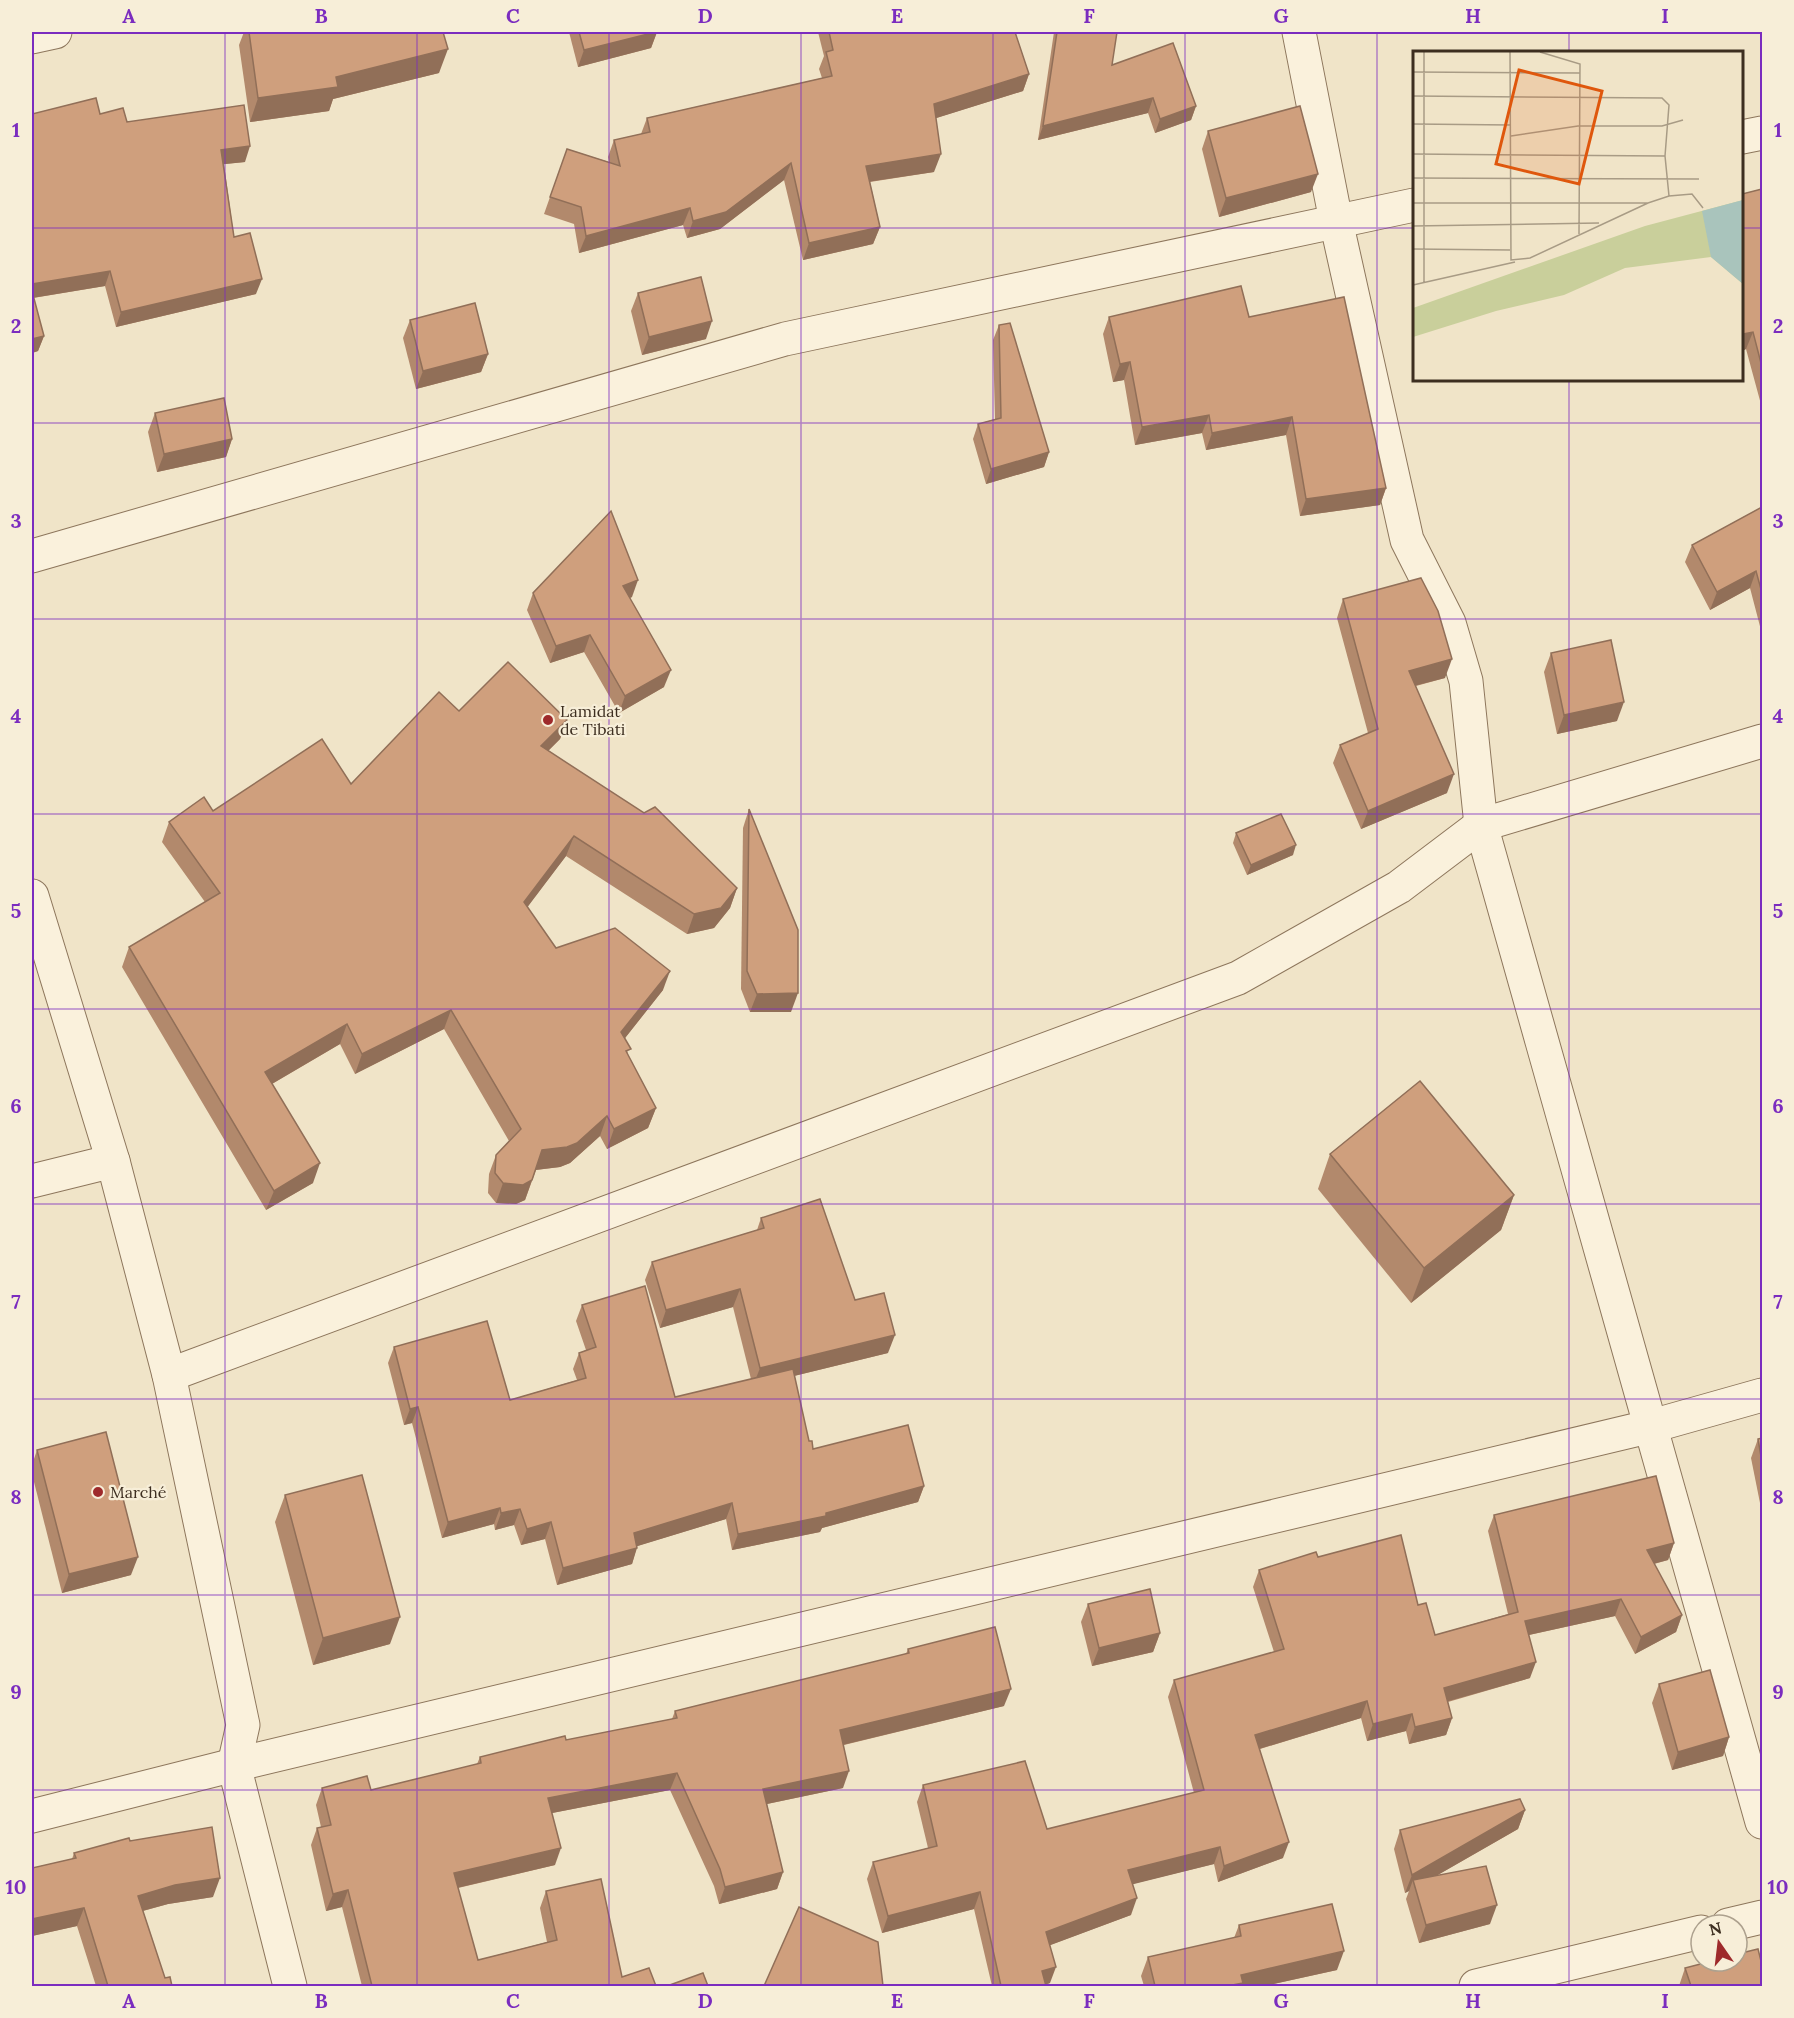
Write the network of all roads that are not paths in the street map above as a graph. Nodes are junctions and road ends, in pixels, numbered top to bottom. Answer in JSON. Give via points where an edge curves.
{"nodes":[{"id":1,"x":55,"y":32,"type":"edge"},
{"id":2,"x":1299,"y":32,"type":"edge"},
{"id":3,"x":32,"y":37,"type":"edge"},
{"id":4,"x":1762,"y":133,"type":"edge"},
{"id":5,"x":1743,"y":137,"type":"edge"},
{"id":6,"x":1413,"y":205,"type":"edge"},
{"id":7,"x":1336,"y":221,"type":"junction"},
{"id":8,"x":32,"y":556,"type":"edge"},
{"id":9,"x":1762,"y":741,"type":"edge"},
{"id":10,"x":1481,"y":825,"type":"junction"},
{"id":11,"x":32,"y":896,"type":"edge"},
{"id":12,"x":113,"y":1161,"type":"junction"},
{"id":13,"x":32,"y":1181,"type":"edge"},
{"id":14,"x":169,"y":1375,"type":"junction"},
{"id":15,"x":1762,"y":1395,"type":"edge"},
{"id":16,"x":1652,"y":1426,"type":"junction"},
{"id":17,"x":234,"y":1765,"type":"junction"},
{"id":18,"x":32,"y":1816,"type":"edge"},
{"id":19,"x":1762,"y":1822,"type":"edge"},
{"id":20,"x":1689,"y":1935,"type":"edge"},
{"id":21,"x":291,"y":1986,"type":"edge"},
{"id":22,"x":1476,"y":1986,"type":"edge"}],
"edges":[{"from":1,"to":3,"type":"street"},
{"from":2,"to":7,"type":"street"},
{"from":4,"to":5,"type":"street"},
{"from":6,"to":7,"type":"street"},
{"from":7,"to":8,"type":"street","via":[[785,339]]},
{"from":7,"to":10,"type":"street","via":[[1407,540],[1449,623],[1466,681]]},
{"from":9,"to":10,"type":"street"},
{"from":10,"to":14,"type":"street","via":[[1399,887],[1238,978]]},
{"from":10,"to":16,"type":"street"},
{"from":11,"to":12,"type":"street"},
{"from":12,"to":13,"type":"street"},
{"from":12,"to":14,"type":"street"},
{"from":14,"to":17,"type":"street","via":[[243,1725]]},
{"from":15,"to":16,"type":"street"},
{"from":16,"to":17,"type":"street"},
{"from":16,"to":19,"type":"street"},
{"from":17,"to":18,"type":"street"},
{"from":17,"to":21,"type":"street"},
{"from":20,"to":22,"type":"street"}]}
